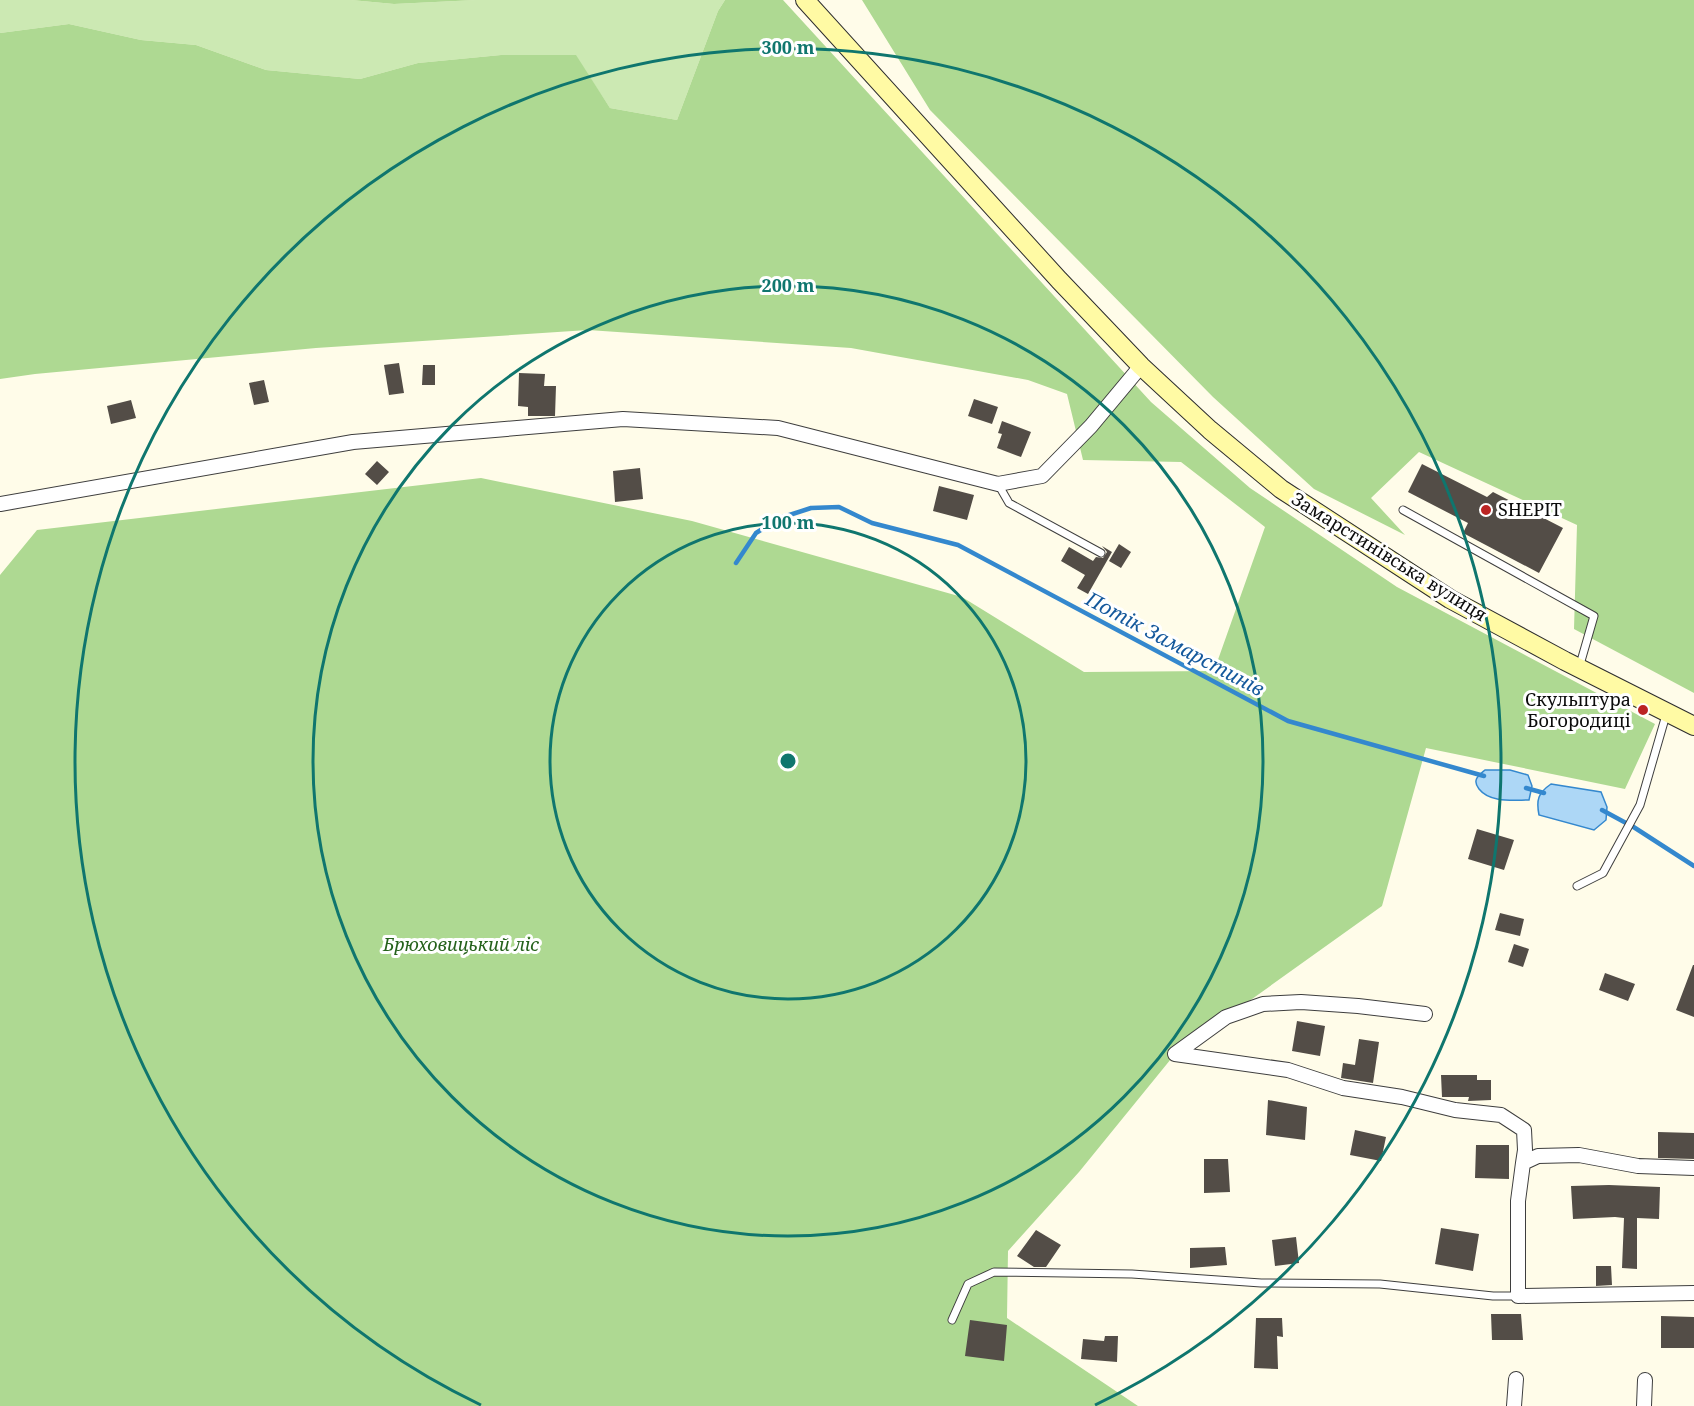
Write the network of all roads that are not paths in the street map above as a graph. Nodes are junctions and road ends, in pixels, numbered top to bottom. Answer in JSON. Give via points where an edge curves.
{"nodes":[{"id":1,"x":805,"y":0,"type":"edge"},
{"id":2,"x":1141,"y":366,"type":"junction"},
{"id":3,"x":998,"y":484,"type":"junction"},
{"id":4,"x":0,"y":504,"type":"edge"},
{"id":5,"x":1402,"y":510,"type":"dead end"},
{"id":6,"x":1101,"y":553,"type":"dead end"},
{"id":7,"x":1579,"y":668,"type":"junction"},
{"id":8,"x":1666,"y":712,"type":"junction"},
{"id":9,"x":1694,"y":726,"type":"edge"},
{"id":10,"x":1577,"y":886,"type":"dead end"},
{"id":11,"x":1425,"y":1014,"type":"dead end"},
{"id":12,"x":1523,"y":1163,"type":"junction"},
{"id":13,"x":1694,"y":1168,"type":"edge"},
{"id":14,"x":1694,"y":1293,"type":"edge"},
{"id":15,"x":1518,"y":1296,"type":"junction"},
{"id":16,"x":952,"y":1320,"type":"dead end"},
{"id":17,"x":1516,"y":1379,"type":"dead end"},
{"id":18,"x":1645,"y":1380,"type":"dead end"},
{"id":19,"x":1514,"y":1406,"type":"edge"},
{"id":20,"x":1644,"y":1406,"type":"edge"}],
"edges":[{"from":1,"to":2,"type":"main road","name":"Замарстинівська вулиця"},
{"from":2,"to":3,"type":"street","via":[[1042,476]]},
{"from":2,"to":7,"type":"main road","name":"Замарстинівська вулиця","via":[[1281,489],[1450,599]]},
{"from":3,"to":4,"type":"street","via":[[778,428],[623,419],[353,442]]},
{"from":3,"to":6,"type":"lane","via":[[1009,503]]},
{"from":5,"to":7,"type":"lane","via":[[1594,616]]},
{"from":7,"to":8,"type":"main road","name":"Замарстинівська вулиця"},
{"from":8,"to":9,"type":"main road","name":"Замарстинівська вулиця"},
{"from":8,"to":10,"type":"lane","via":[[1640,805],[1603,873]]},
{"from":11,"to":12,"type":"street","via":[[1301,1002],[1263,1004],[1226,1017],[1175,1054],[1288,1070],[1343,1088],[1501,1116],[1524,1130]]},
{"from":12,"to":13,"type":"street","via":[[1538,1156],[1579,1155],[1638,1166]]},
{"from":12,"to":15,"type":"street","via":[[1518,1201]]},
{"from":14,"to":15,"type":"street"},
{"from":15,"to":16,"type":"lane","via":[[1380,1284],[994,1272],[968,1284]]},
{"from":17,"to":19,"type":"street"},
{"from":18,"to":20,"type":"street"}]}
